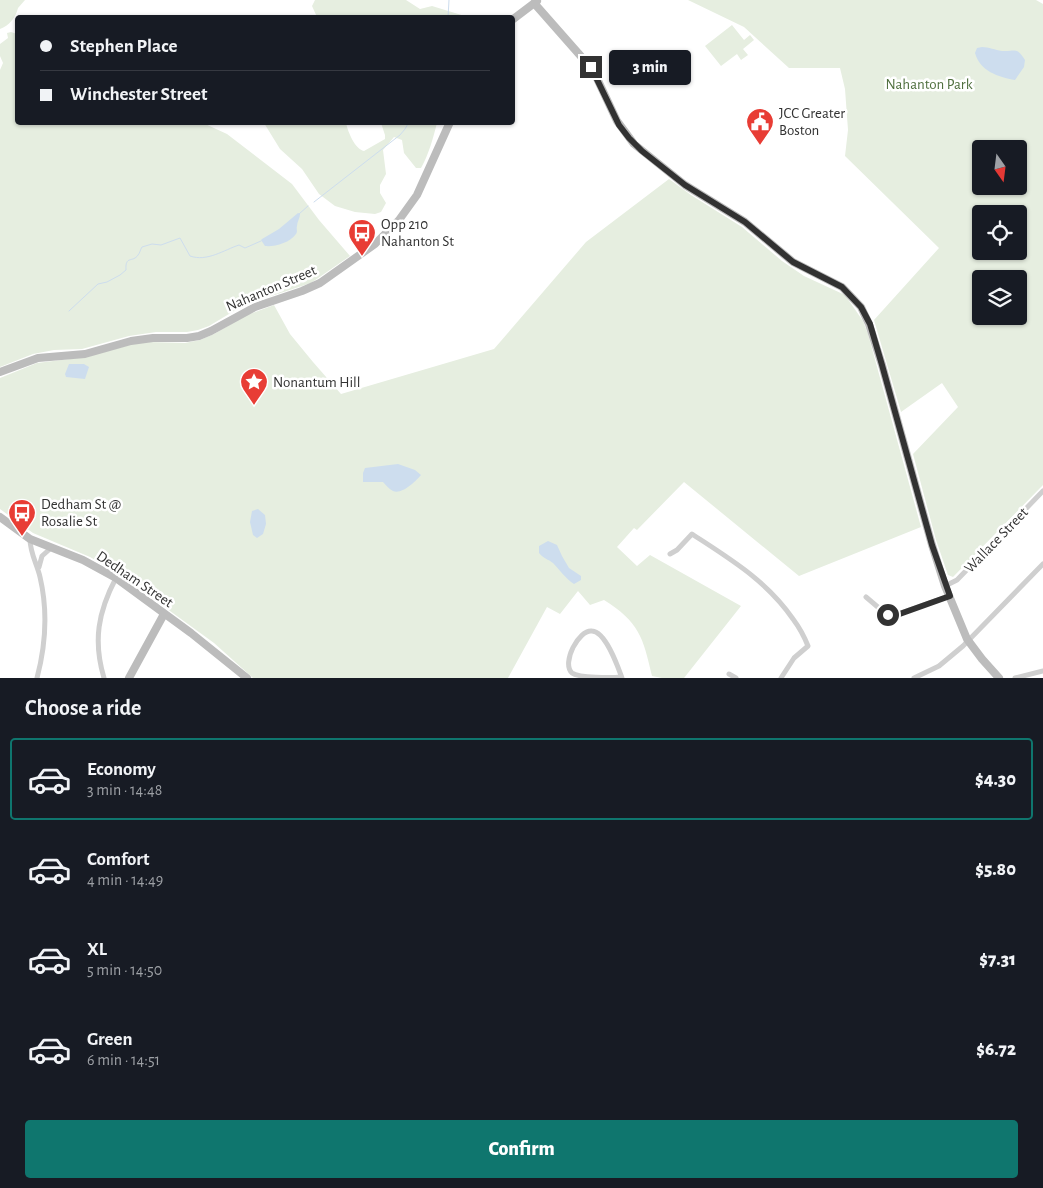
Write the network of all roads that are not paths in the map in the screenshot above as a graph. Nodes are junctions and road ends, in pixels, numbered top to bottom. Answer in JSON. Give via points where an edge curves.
{"nodes":[{"id":1,"x":536,"y":1,"type":"edge"},
{"id":2,"x":515,"y":18,"type":"edge"},
{"id":3,"x":449,"y":125,"type":"edge"},
{"id":4,"x":0,"y":372,"type":"edge"},
{"id":5,"x":1043,"y":491,"type":"edge"},
{"id":6,"x":0,"y":517,"type":"edge"},
{"id":7,"x":30,"y":540,"type":"junction"},
{"id":8,"x":51,"y":548,"type":"junction"},
{"id":9,"x":670,"y":554,"type":"dead end"},
{"id":10,"x":1043,"y":564,"type":"edge"},
{"id":11,"x":39,"y":570,"type":"junction"},
{"id":12,"x":116,"y":578,"type":"junction"},
{"id":13,"x":946,"y":586,"type":"junction"},
{"id":14,"x":950,"y":596,"type":"junction"},
{"id":15,"x":866,"y":597,"type":"dead end"},
{"id":16,"x":164,"y":614,"type":"junction"},
{"id":17,"x":968,"y":641,"type":"junction"},
{"id":18,"x":1043,"y":672,"type":"edge"},
{"id":19,"x":729,"y":674,"type":"dead end"},
{"id":20,"x":621,"y":677,"type":"edge"},
{"id":21,"x":38,"y":678,"type":"edge"},
{"id":22,"x":104,"y":678,"type":"edge"},
{"id":23,"x":129,"y":678,"type":"edge"},
{"id":24,"x":247,"y":678,"type":"edge"},
{"id":25,"x":736,"y":678,"type":"edge"},
{"id":26,"x":781,"y":678,"type":"edge"},
{"id":27,"x":914,"y":678,"type":"edge"},
{"id":28,"x":999,"y":678,"type":"edge"},
{"id":29,"x":1015,"y":678,"type":"edge"}],
"edges":[{"from":1,"to":2,"type":"street"},
{"from":1,"to":13,"type":"street","via":[[591,67],[619,125],[634,144],[685,185],[745,222],[793,262],[842,287],[861,307],[870,324]]},
{"from":3,"to":4,"type":"street","name":"Nahanton Street","via":[[417,195],[399,220],[375,244],[320,283],[255,307],[196,336],[131,341],[85,354],[38,358]]},
{"from":5,"to":13,"type":"street","name":"Wallace Street","via":[[956,581]]},
{"from":6,"to":7,"type":"street","name":"Dedham Street"},
{"from":7,"to":8,"type":"street","name":"Dedham Street"},
{"from":7,"to":11,"type":"street"},
{"from":8,"to":11,"type":"street","via":[[42,556]]},
{"from":8,"to":12,"type":"street","name":"Dedham Street"},
{"from":9,"to":26,"type":"street","via":[[692,534],[749,572],[776,596],[808,646],[794,658]]},
{"from":10,"to":17,"type":"street"},
{"from":11,"to":21,"type":"street","via":[[46,626]]},
{"from":12,"to":16,"type":"street","name":"Dedham Street"},
{"from":12,"to":22,"type":"street","via":[[103,606],[98,640]]},
{"from":13,"to":14,"type":"street"},
{"from":14,"to":15,"type":"street","via":[[892,616]]},
{"from":14,"to":17,"type":"street"},
{"from":16,"to":23,"type":"street"},
{"from":16,"to":24,"type":"street","name":"Dedham Street"},
{"from":17,"to":27,"type":"street","via":[[939,666]]},
{"from":17,"to":28,"type":"street"},
{"from":18,"to":29,"type":"street"},
{"from":19,"to":25,"type":"street"},
{"from":20,"to":20,"type":"street","via":[[604,640],[596,632],[585,632],[568,660],[571,672],[579,676]]}]}
